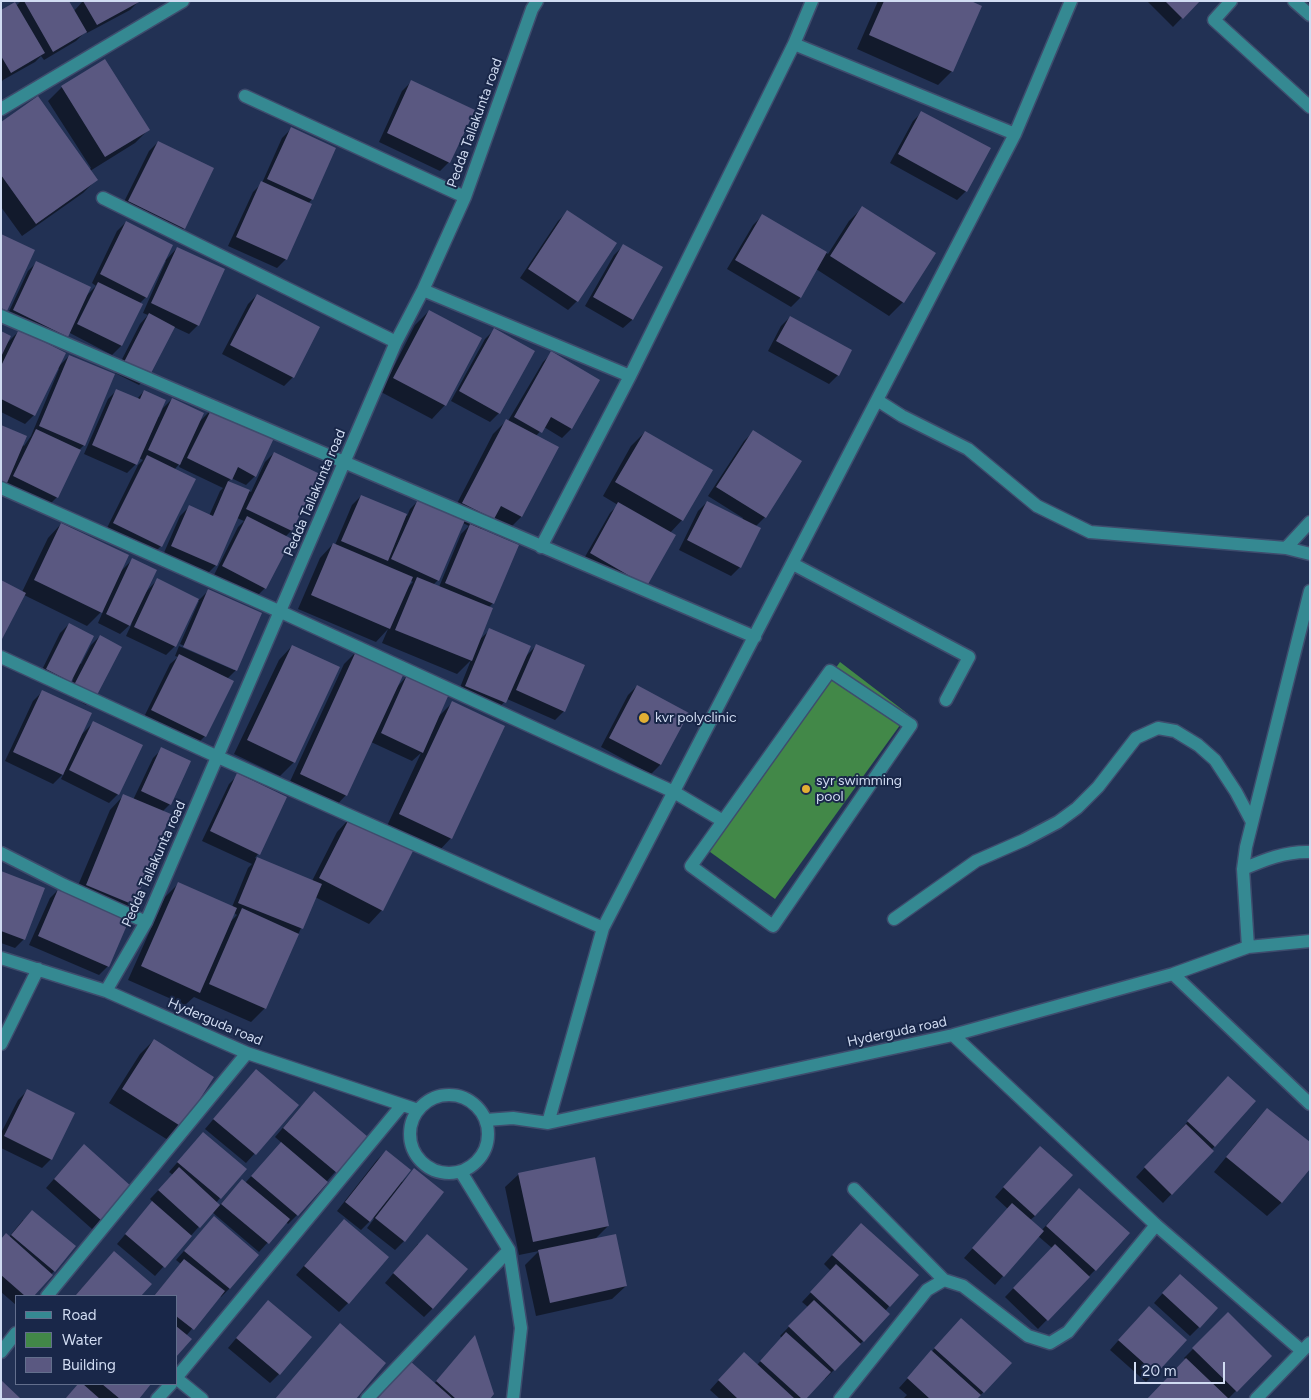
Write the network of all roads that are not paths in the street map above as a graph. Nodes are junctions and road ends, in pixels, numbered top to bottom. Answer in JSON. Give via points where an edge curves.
{"nodes":[{"id":1,"x":183,"y":1,"type":"edge"},
{"id":2,"x":537,"y":1,"type":"edge"},
{"id":3,"x":812,"y":1,"type":"edge"},
{"id":4,"x":1071,"y":1,"type":"edge"},
{"id":5,"x":1231,"y":1,"type":"edge"},
{"id":6,"x":1294,"y":1,"type":"edge"},
{"id":7,"x":167,"y":6,"type":"edge"},
{"id":8,"x":1310,"y":15,"type":"edge"},
{"id":9,"x":794,"y":44,"type":"junction"},
{"id":10,"x":245,"y":96,"type":"dead end"},
{"id":11,"x":1310,"y":107,"type":"edge"},
{"id":12,"x":1,"y":109,"type":"edge"},
{"id":13,"x":1015,"y":134,"type":"junction"},
{"id":14,"x":465,"y":197,"type":"junction"},
{"id":15,"x":103,"y":198,"type":"dead end"},
{"id":16,"x":422,"y":290,"type":"junction"},
{"id":17,"x":1,"y":316,"type":"edge"},
{"id":18,"x":396,"y":342,"type":"junction"},
{"id":19,"x":630,"y":376,"type":"junction"},
{"id":20,"x":877,"y":400,"type":"junction"},
{"id":21,"x":345,"y":462,"type":"junction"},
{"id":22,"x":1,"y":488,"type":"edge"},
{"id":23,"x":1310,"y":522,"type":"edge"},
{"id":24,"x":541,"y":547,"type":"junction"},
{"id":25,"x":1286,"y":548,"type":"junction"},
{"id":26,"x":1310,"y":554,"type":"edge"},
{"id":27,"x":793,"y":564,"type":"junction"},
{"id":28,"x":1310,"y":591,"type":"edge"},
{"id":29,"x":281,"y":612,"type":"junction"},
{"id":30,"x":755,"y":638,"type":"junction"},
{"id":31,"x":1,"y":657,"type":"edge"},
{"id":32,"x":946,"y":700,"type":"dead end"},
{"id":33,"x":218,"y":757,"type":"junction"},
{"id":34,"x":674,"y":792,"type":"junction"},
{"id":35,"x":723,"y":821,"type":"junction"},
{"id":36,"x":1252,"y":822,"type":"junction"},
{"id":37,"x":1310,"y":852,"type":"edge"},
{"id":38,"x":1,"y":853,"type":"edge"},
{"id":39,"x":1243,"y":869,"type":"junction"},
{"id":40,"x":894,"y":919,"type":"dead end"},
{"id":41,"x":146,"y":922,"type":"junction"},
{"id":42,"x":603,"y":928,"type":"junction"},
{"id":43,"x":1310,"y":942,"type":"edge"},
{"id":44,"x":1248,"y":947,"type":"junction"},
{"id":45,"x":1,"y":958,"type":"edge"},
{"id":46,"x":38,"y":969,"type":"junction"},
{"id":47,"x":1173,"y":974,"type":"junction"},
{"id":48,"x":106,"y":991,"type":"junction"},
{"id":49,"x":953,"y":1035,"type":"junction"},
{"id":50,"x":1,"y":1044,"type":"edge"},
{"id":51,"x":247,"y":1053,"type":"junction"},
{"id":52,"x":1310,"y":1104,"type":"edge"},
{"id":53,"x":402,"y":1105,"type":"junction"},
{"id":54,"x":418,"y":1110,"type":"junction"},
{"id":55,"x":486,"y":1120,"type":"junction"},
{"id":56,"x":548,"y":1123,"type":"junction"},
{"id":57,"x":461,"y":1172,"type":"junction"},
{"id":58,"x":854,"y":1190,"type":"dead end"},
{"id":59,"x":1156,"y":1225,"type":"junction"},
{"id":60,"x":509,"y":1250,"type":"junction"},
{"id":61,"x":944,"y":1280,"type":"junction"},
{"id":62,"x":48,"y":1295,"type":"edge"},
{"id":63,"x":15,"y":1335,"type":"edge"},
{"id":64,"x":1306,"y":1347,"type":"edge"},
{"id":65,"x":1,"y":1352,"type":"edge"},
{"id":66,"x":178,"y":1376,"type":"edge"},
{"id":67,"x":178,"y":1380,"type":"edge"},
{"id":68,"x":170,"y":1385,"type":"edge"},
{"id":69,"x":157,"y":1399,"type":"edge"},
{"id":70,"x":202,"y":1399,"type":"edge"},
{"id":71,"x":368,"y":1399,"type":"edge"},
{"id":72,"x":513,"y":1399,"type":"edge"},
{"id":73,"x":840,"y":1399,"type":"edge"},
{"id":74,"x":1256,"y":1399,"type":"edge"}],
"edges":[{"from":1,"to":7,"type":"street"},
{"from":2,"to":14,"type":"street","name":"Pedda Tallakunta road"},
{"from":3,"to":9,"type":"street"},
{"from":4,"to":13,"type":"street"},
{"from":5,"to":11,"type":"street","via":[[1214,20]]},
{"from":6,"to":8,"type":"street"},
{"from":7,"to":12,"type":"street"},
{"from":9,"to":13,"type":"street"},
{"from":9,"to":19,"type":"street"},
{"from":10,"to":14,"type":"street"},
{"from":13,"to":20,"type":"street"},
{"from":14,"to":16,"type":"street","name":"Pedda Tallakunta road"},
{"from":15,"to":18,"type":"street"},
{"from":16,"to":18,"type":"street","name":"Pedda Tallakunta road"},
{"from":16,"to":19,"type":"street"},
{"from":17,"to":21,"type":"street"},
{"from":18,"to":21,"type":"street","name":"Pedda Tallakunta road"},
{"from":19,"to":24,"type":"street"},
{"from":20,"to":25,"type":"street","via":[[968,449],[1037,506],[1090,532]]},
{"from":20,"to":27,"type":"street"},
{"from":21,"to":24,"type":"street"},
{"from":21,"to":29,"type":"street","name":"Pedda Tallakunta road"},
{"from":22,"to":29,"type":"street"},
{"from":23,"to":25,"type":"street"},
{"from":24,"to":30,"type":"street"},
{"from":25,"to":26,"type":"street"},
{"from":27,"to":30,"type":"street"},
{"from":27,"to":32,"type":"street","via":[[969,657]]},
{"from":28,"to":36,"type":"street"},
{"from":29,"to":33,"type":"street","name":"Pedda Tallakunta road"},
{"from":29,"to":34,"type":"street"},
{"from":30,"to":34,"type":"street"},
{"from":31,"to":33,"type":"street"},
{"from":33,"to":41,"type":"street","name":"Pedda Tallakunta road"},
{"from":33,"to":42,"type":"street"},
{"from":34,"to":35,"type":"street"},
{"from":34,"to":42,"type":"street"},
{"from":35,"to":35,"type":"street","via":[[691,866],[773,926],[911,725],[830,672]]},
{"from":36,"to":39,"type":"street"},
{"from":36,"to":40,"type":"street","via":[[1215,760],[1175,731],[1158,728],[1136,738],[1098,787],[1058,822],[976,861]]},
{"from":37,"to":39,"type":"street","via":[[1276,856]]},
{"from":38,"to":41,"type":"street"},
{"from":39,"to":44,"type":"street"},
{"from":41,"to":48,"type":"street","name":"Pedda Tallakunta road"},
{"from":42,"to":56,"type":"street"},
{"from":43,"to":44,"type":"street","name":"Hyderguda road"},
{"from":44,"to":47,"type":"street","name":"Hyderguda road"},
{"from":45,"to":46,"type":"street","name":"Hyderguda road"},
{"from":46,"to":48,"type":"street","name":"Hyderguda road"},
{"from":46,"to":50,"type":"street"},
{"from":47,"to":49,"type":"street","name":"Hyderguda road"},
{"from":47,"to":52,"type":"street"},
{"from":48,"to":51,"type":"street","name":"Hyderguda road"},
{"from":49,"to":56,"type":"street","name":"Hyderguda road"},
{"from":49,"to":59,"type":"street"},
{"from":51,"to":53,"type":"street","name":"Hyderguda road"},
{"from":51,"to":62,"type":"street"},
{"from":53,"to":54,"type":"street","name":"Hyderguda road"},
{"from":53,"to":66,"type":"street"},
{"from":54,"to":55,"type":"street","via":[[439,1096],[453,1095],[466,1098],[477,1106]]},
{"from":54,"to":57,"type":"street","via":[[410,1133],[417,1156],[436,1171],[448,1174]]},
{"from":55,"to":56,"type":"street","name":"Hyderguda road","via":[[513,1118]]},
{"from":55,"to":57,"type":"street","via":[[488,1144],[482,1156]]},
{"from":57,"to":60,"type":"street"},
{"from":58,"to":61,"type":"street"},
{"from":59,"to":61,"type":"street","via":[[1068,1332],[1050,1343],[1028,1336],[963,1286]]},
{"from":59,"to":64,"type":"street"},
{"from":60,"to":71,"type":"street"},
{"from":60,"to":72,"type":"street","via":[[520,1328]]},
{"from":61,"to":73,"type":"street","via":[[928,1290]]},
{"from":63,"to":65,"type":"street"},
{"from":64,"to":74,"type":"street"},
{"from":67,"to":70,"type":"street"},
{"from":68,"to":69,"type":"street"}]}
